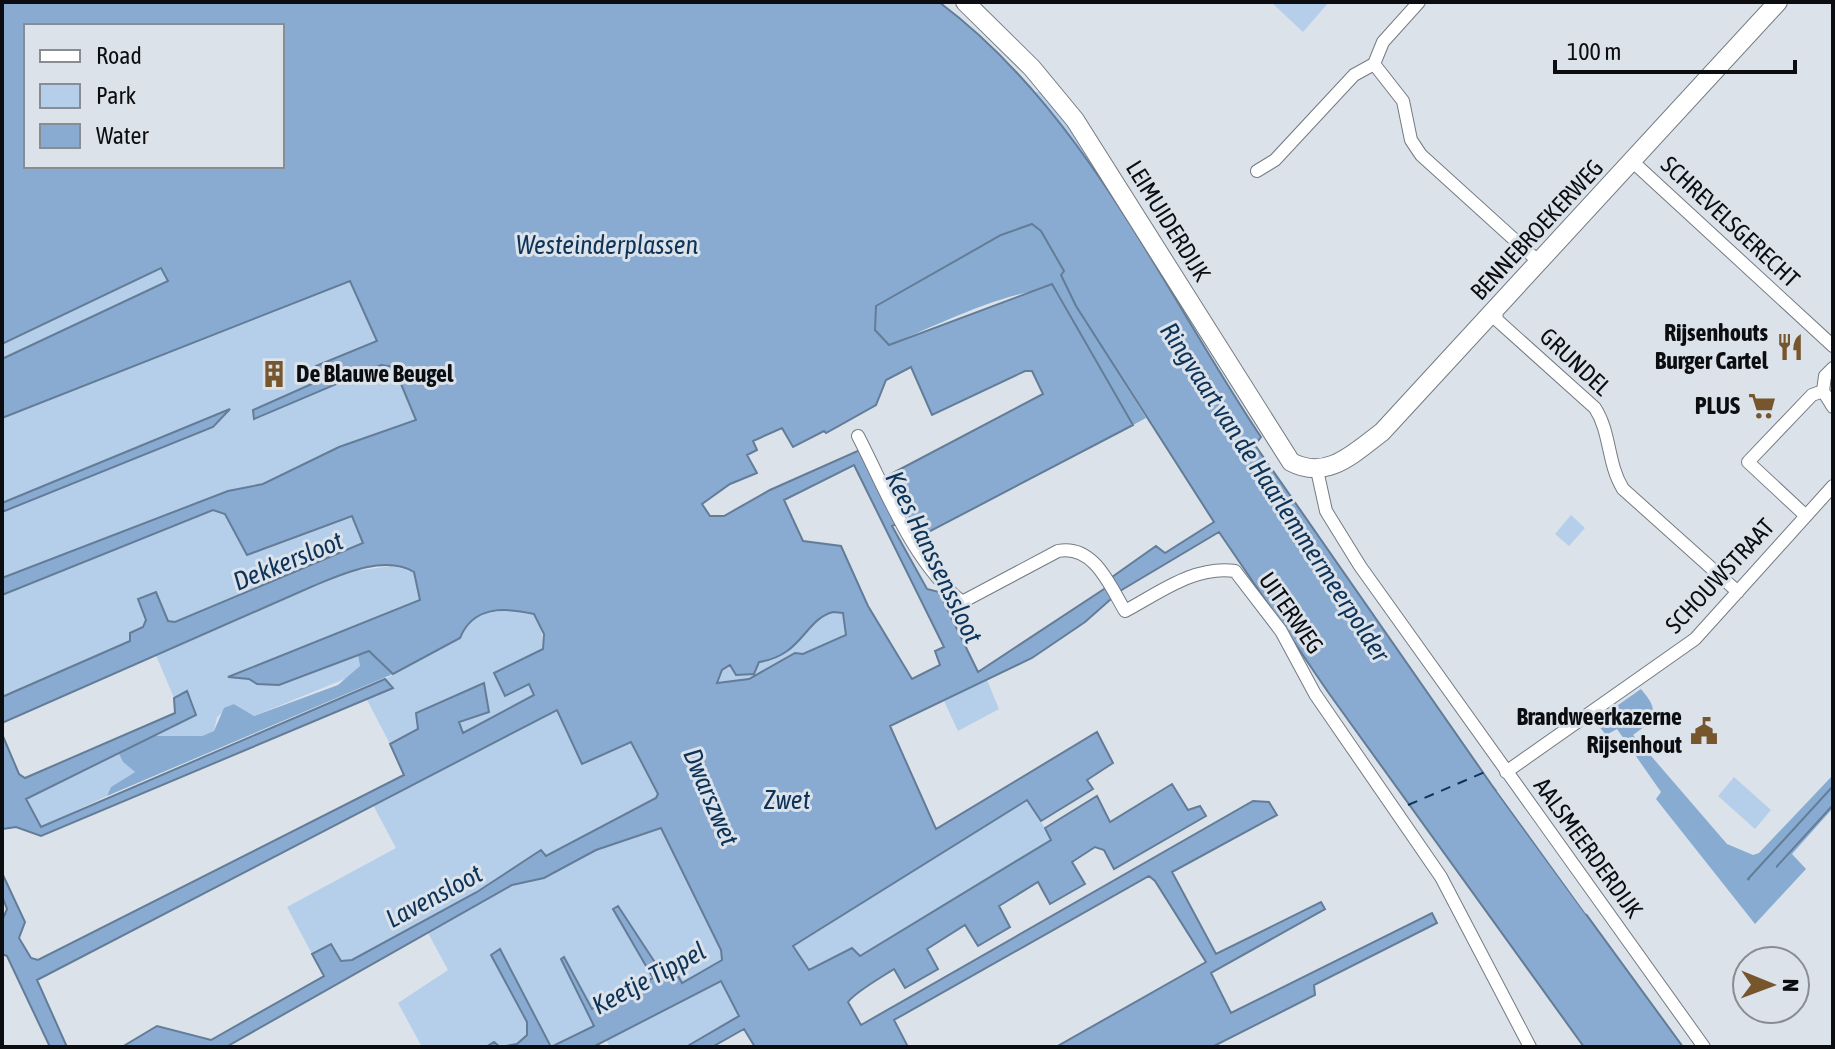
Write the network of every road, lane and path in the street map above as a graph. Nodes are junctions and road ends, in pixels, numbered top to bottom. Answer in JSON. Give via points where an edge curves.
{"nodes":[{"id":1,"x":965,"y":2,"type":"edge"},
{"id":2,"x":1419,"y":2,"type":"edge"},
{"id":3,"x":1778,"y":2,"type":"edge"},
{"id":4,"x":1374,"y":64,"type":"junction"},
{"id":5,"x":1633,"y":162,"type":"junction"},
{"id":6,"x":1257,"y":171,"type":"dead end"},
{"id":7,"x":1539,"y":262,"type":"junction"},
{"id":8,"x":1496,"y":311,"type":"junction"},
{"id":9,"x":1833,"y":346,"type":"edge"},
{"id":10,"x":1833,"y":368,"type":"edge"},
{"id":11,"x":1823,"y":391,"type":"junction"},
{"id":12,"x":1833,"y":407,"type":"edge"},
{"id":13,"x":858,"y":436,"type":"dead end"},
{"id":14,"x":1317,"y":470,"type":"junction"},
{"id":15,"x":1833,"y":486,"type":"edge"},
{"id":16,"x":1806,"y":516,"type":"junction"},
{"id":17,"x":1738,"y":592,"type":"junction"},
{"id":18,"x":1506,"y":772,"type":"junction"},
{"id":19,"x":1530,"y":1047,"type":"edge"},
{"id":20,"x":1704,"y":1047,"type":"edge"}],
"edges":[{"from":1,"to":14,"type":"street","name":"LEIMUIDERDIJK","via":[[1032,68],[1075,120],[1291,462]]},
{"from":2,"to":4,"type":"street","via":[[1383,42]]},
{"from":3,"to":5,"type":"street","name":"BENNEBROEKERWEG"},
{"from":4,"to":6,"type":"street","via":[[1354,75],[1275,160]]},
{"from":4,"to":7,"type":"street","via":[[1403,101],[1411,140],[1421,155]]},
{"from":5,"to":7,"type":"street","name":"BENNEBROEKERWEG"},
{"from":5,"to":9,"type":"street","name":"SCHREVELSGERECHT"},
{"from":7,"to":8,"type":"street","name":"BENNEBROEKERWEG"},
{"from":8,"to":14,"type":"street","name":"BENNEBROEKERWEG","via":[[1382,432],[1348,458]]},
{"from":8,"to":17,"type":"street","name":"GRUNDEL","via":[[1497,320],[1595,408],[1604,421],[1615,476],[1623,489]]},
{"from":10,"to":11,"type":"street","via":[[1825,376]]},
{"from":11,"to":12,"type":"street"},
{"from":11,"to":16,"type":"street","via":[[1812,395],[1748,462]]},
{"from":13,"to":19,"type":"street","name":"UITERWEG","via":[[916,547],[944,587],[962,602],[1070,549],[1088,557],[1125,611],[1198,573],[1216,568],[1235,571],[1281,631],[1315,694],[1441,877]]},
{"from":14,"to":18,"type":"street","name":"AALSMEERDERDIJK","via":[[1334,527]]},
{"from":15,"to":16,"type":"street","name":"SCHOUWSTRAAT"},
{"from":16,"to":17,"type":"street","name":"SCHOUWSTRAAT"},
{"from":17,"to":18,"type":"street","name":"SCHOUWSTRAAT","via":[[1678,652]]},
{"from":18,"to":20,"type":"street","name":"AALSMEERDERDIJK"}]}
